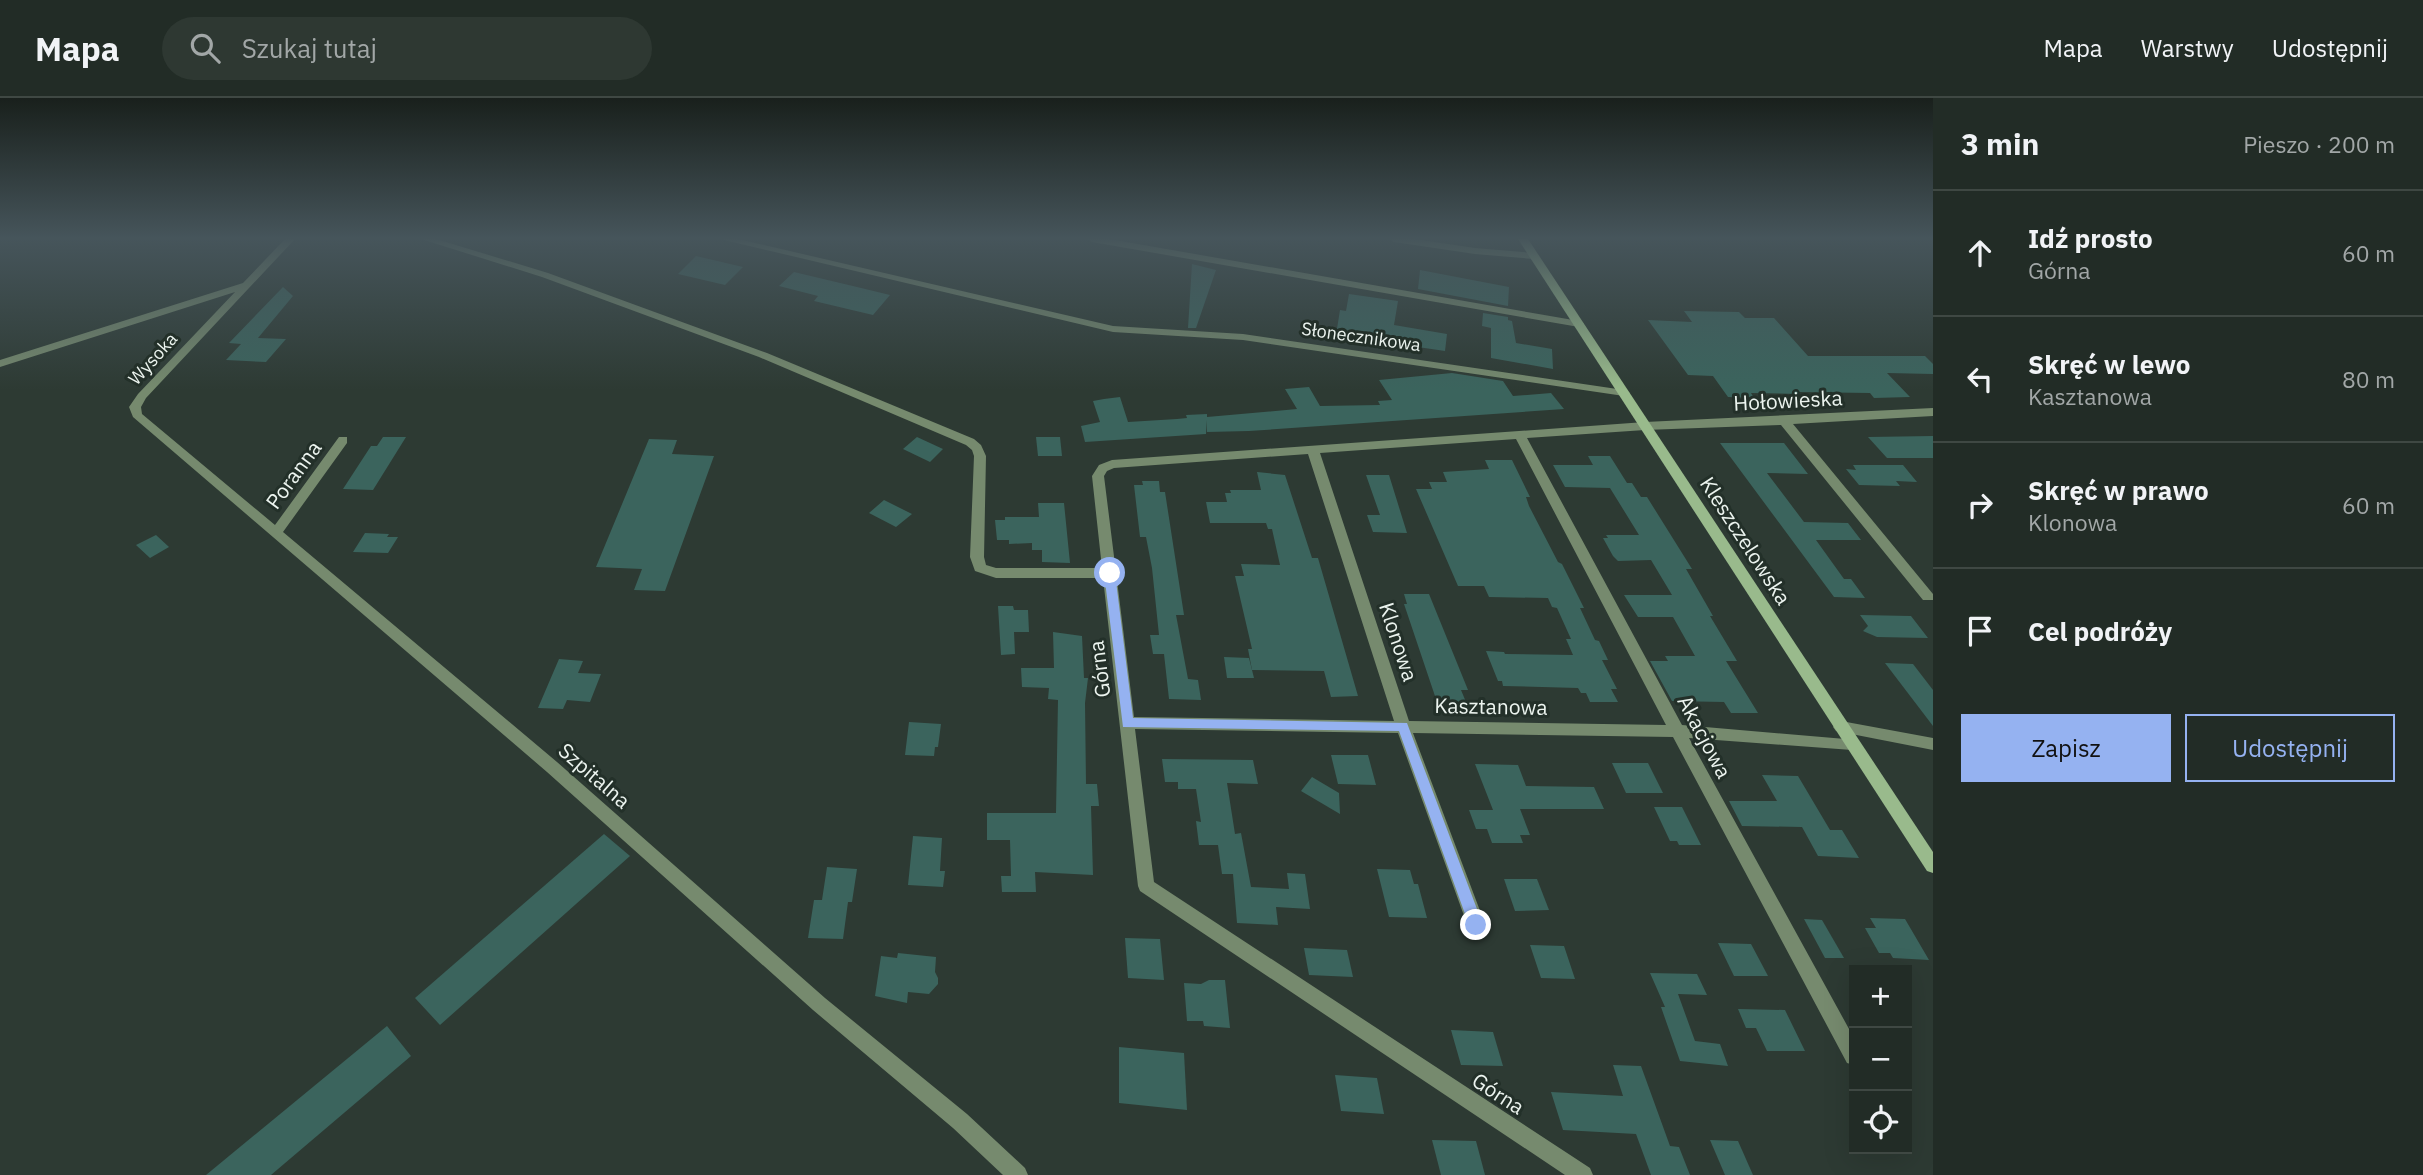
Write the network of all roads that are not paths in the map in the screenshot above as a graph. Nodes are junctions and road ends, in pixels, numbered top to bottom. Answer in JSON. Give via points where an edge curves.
{"nodes":[{"id":1,"x":233,"y":289,"type":"edge"},
{"id":2,"x":242,"y":289,"type":"edge"},
{"id":3,"x":584,"y":289,"type":"edge"},
{"id":4,"x":942,"y":289,"type":"edge"},
{"id":5,"x":1380,"y":289,"type":"edge"},
{"id":6,"x":1556,"y":289,"type":"edge"},
{"id":7,"x":1579,"y":324,"type":"junction"},
{"id":8,"x":0,"y":364,"type":"edge"},
{"id":9,"x":1624,"y":393,"type":"junction"},
{"id":10,"x":1933,"y":412,"type":"edge"},
{"id":11,"x":137,"y":415,"type":"joint"},
{"id":12,"x":1784,"y":421,"type":"junction"},
{"id":13,"x":1645,"y":426,"type":"junction"},
{"id":14,"x":1520,"y":436,"type":"junction"},
{"id":15,"x":343,"y":440,"type":"dead end"},
{"id":16,"x":1313,"y":450,"type":"junction"},
{"id":17,"x":276,"y":532,"type":"junction"},
{"id":18,"x":1110,"y":573,"type":"junction"},
{"id":19,"x":1931,"y":599,"type":"edge"},
{"id":20,"x":1128,"y":723,"type":"junction"},
{"id":21,"x":1403,"y":726,"type":"junction"},
{"id":22,"x":1841,"y":727,"type":"junction"},
{"id":23,"x":1676,"y":731,"type":"junction"},
{"id":24,"x":1852,"y":744,"type":"junction"},
{"id":25,"x":1933,"y":744,"type":"edge"},
{"id":26,"x":1933,"y":866,"type":"edge"},
{"id":27,"x":1476,"y":925,"type":"dead end"},
{"id":28,"x":1849,"y":1047,"type":"edge"},
{"id":29,"x":1018,"y":1175,"type":"edge"},
{"id":30,"x":1583,"y":1175,"type":"edge"}],
"edges":[{"from":1,"to":8,"type":"street"},
{"from":2,"to":11,"type":"street","name":"Wysoka","via":[[142,396],[135,407]]},
{"from":3,"to":18,"type":"street","via":[[763,355],[970,442],[980,456],[980,568],[996,573]]},
{"from":4,"to":9,"type":"street","name":"Słonecznikowa","via":[[1113,329],[1243,337]]},
{"from":5,"to":7,"type":"street"},
{"from":6,"to":7,"type":"main road","name":"Kleszczelowska"},
{"from":7,"to":9,"type":"main road","name":"Kleszczelowska"},
{"from":9,"to":13,"type":"main road","name":"Kleszczelowska"},
{"from":10,"to":12,"type":"street","name":"Hołowieska"},
{"from":11,"to":17,"type":"street","name":"Szpitalna"},
{"from":12,"to":13,"type":"street","name":"Hołowieska"},
{"from":12,"to":19,"type":"street"},
{"from":13,"to":14,"type":"street","name":"Górna"},
{"from":13,"to":22,"type":"main road","name":"Kleszczelowska"},
{"from":14,"to":16,"type":"street","name":"Górna"},
{"from":14,"to":23,"type":"street","name":"Akacjowa"},
{"from":15,"to":17,"type":"street","name":"Poranna"},
{"from":16,"to":18,"type":"street","name":"Górna","via":[[1103,468],[1098,476]]},
{"from":16,"to":21,"type":"street","name":"Klonowa"},
{"from":17,"to":29,"type":"street","name":"Szpitalna"},
{"from":18,"to":20,"type":"street","name":"Górna"},
{"from":20,"to":21,"type":"street","name":"Kasztanowa"},
{"from":20,"to":30,"type":"street","name":"Górna","via":[[1146,886]]},
{"from":21,"to":23,"type":"street","name":"Kasztanowa"},
{"from":21,"to":27,"type":"street","name":"Klonowa"},
{"from":22,"to":24,"type":"main road","name":"Kleszczelowska"},
{"from":22,"to":25,"type":"street"},
{"from":23,"to":24,"type":"street","name":"Kasztanowa"},
{"from":23,"to":28,"type":"street","name":"Akacjowa"},
{"from":24,"to":26,"type":"main road","name":"Kleszczelowska"}]}
